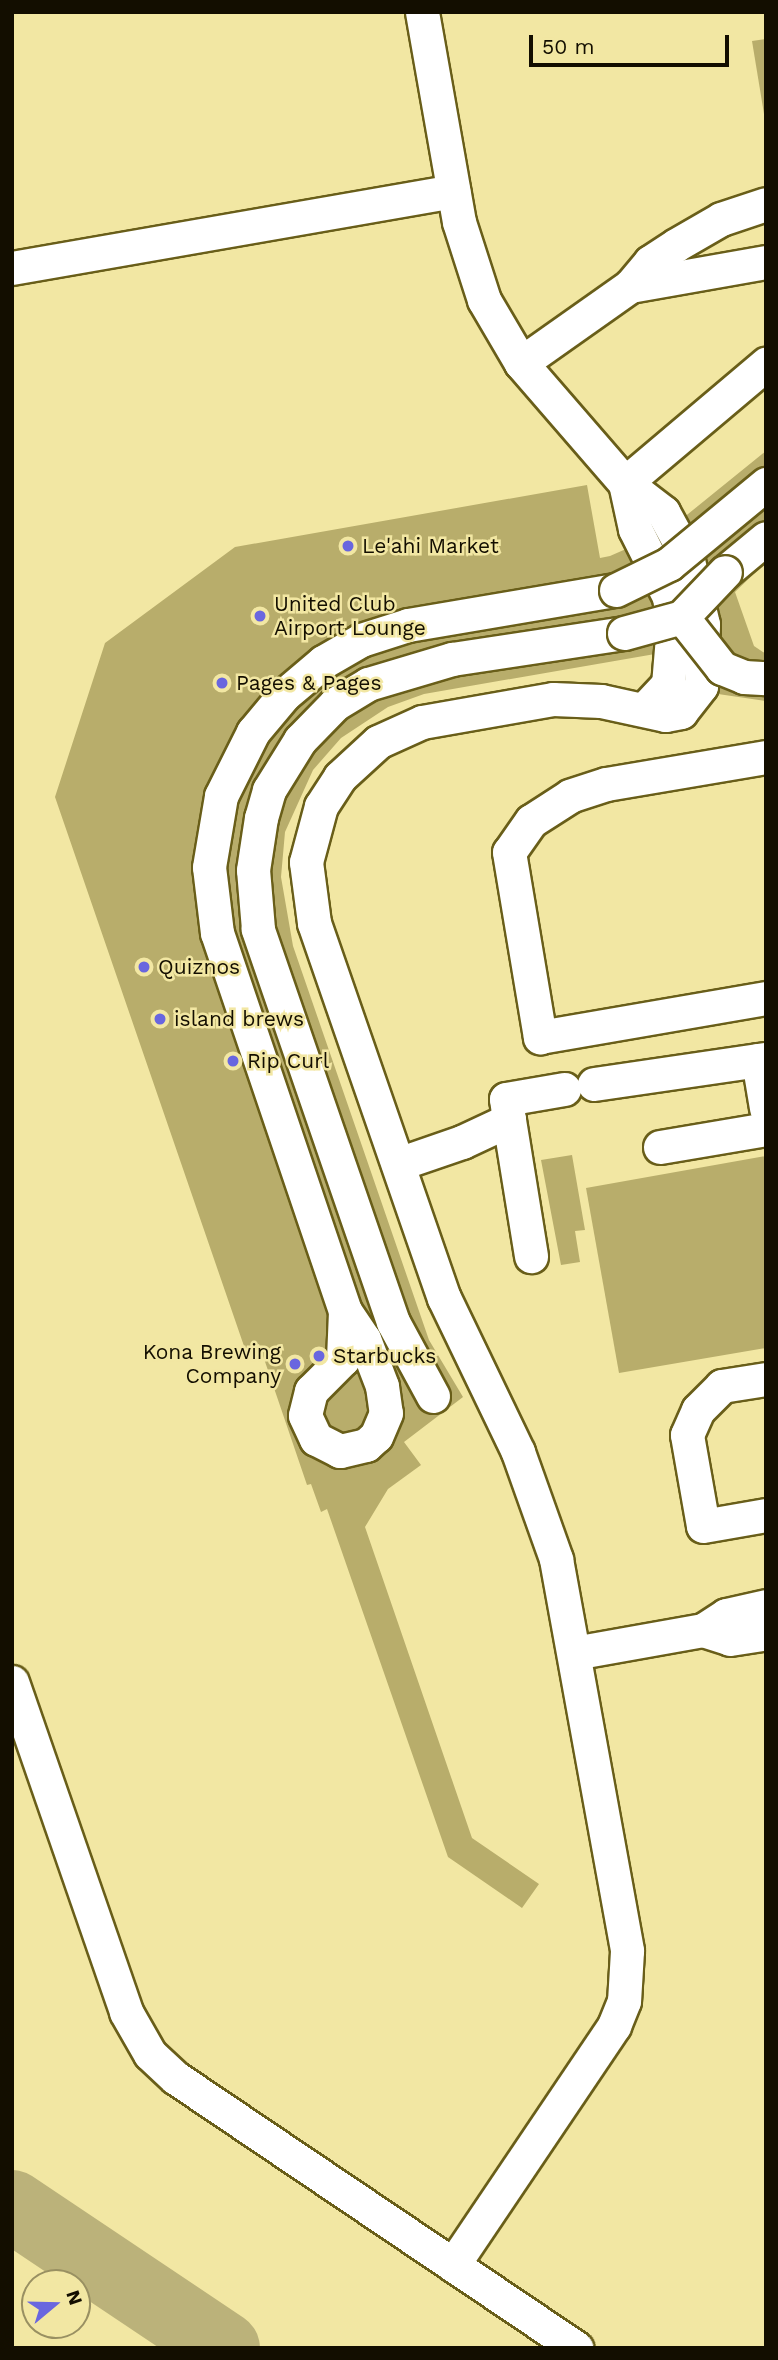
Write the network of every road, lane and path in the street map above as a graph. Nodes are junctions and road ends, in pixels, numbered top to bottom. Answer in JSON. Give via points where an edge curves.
{"nodes":[{"id":1,"x":422,"y":12,"type":"edge"},
{"id":2,"x":453,"y":191,"type":"junction"},
{"id":3,"x":766,"y":204,"type":"edge"},
{"id":4,"x":766,"y":262,"type":"edge"},
{"id":5,"x":12,"y":268,"type":"edge"},
{"id":6,"x":630,"y":286,"type":"junction"},
{"id":7,"x":521,"y":363,"type":"junction"},
{"id":8,"x":766,"y":364,"type":"edge"},
{"id":9,"x":625,"y":483,"type":"junction"},
{"id":10,"x":766,"y":484,"type":"edge"},
{"id":11,"x":766,"y":538,"type":"edge"},
{"id":12,"x":682,"y":617,"type":"junction"},
{"id":13,"x":766,"y":678,"type":"edge"},
{"id":14,"x":766,"y":757,"type":"edge"},
{"id":15,"x":766,"y":998,"type":"edge"},
{"id":16,"x":762,"y":1060,"type":"edge"},
{"id":17,"x":766,"y":1108,"type":"edge"},
{"id":18,"x":509,"y":1120,"type":"junction"},
{"id":19,"x":766,"y":1129,"type":"edge"},
{"id":20,"x":660,"y":1147,"type":"dead end"},
{"id":21,"x":398,"y":1164,"type":"junction"},
{"id":22,"x":531,"y":1256,"type":"dead end"},
{"id":23,"x":345,"y":1311,"type":"dead end"},
{"id":24,"x":766,"y":1379,"type":"edge"},
{"id":25,"x":433,"y":1396,"type":"dead end"},
{"id":26,"x":766,"y":1516,"type":"edge"},
{"id":27,"x":766,"y":1606,"type":"edge"},
{"id":28,"x":703,"y":1630,"type":"junction"},
{"id":29,"x":766,"y":1633,"type":"edge"},
{"id":30,"x":575,"y":1653,"type":"junction"},
{"id":31,"x":12,"y":1682,"type":"edge"},
{"id":32,"x":453,"y":2265,"type":"junction"},
{"id":33,"x":576,"y":2348,"type":"edge"}],
"edges":[{"from":1,"to":2,"type":"lane"},
{"from":2,"to":5,"type":"lane"},
{"from":2,"to":7,"type":"lane","via":[[476,281]]},
{"from":3,"to":6,"type":"lane","via":[[720,219],[676,245],[650,262]]},
{"from":4,"to":6,"type":"lane"},
{"from":6,"to":7,"type":"lane"},
{"from":7,"to":9,"type":"lane"},
{"from":8,"to":9,"type":"lane"},
{"from":9,"to":21,"type":"lane","via":[[669,520],[698,587],[703,624],[701,686],[696,698],[681,712],[665,715],[570,697],[422,722],[360,755],[321,806],[311,832],[306,889],[314,923]]},
{"from":10,"to":23,"type":"lane","bridge":true,"via":[[669,564],[616,590],[408,625],[361,640],[323,662],[284,695],[253,732],[221,796],[209,867],[217,933]]},
{"from":11,"to":12,"type":"lane","bridge":true,"via":[[708,586]]},
{"from":12,"to":13,"type":"lane","bridge":true,"via":[[722,668],[744,677]]},
{"from":12,"to":25,"type":"lane","bridge":true,"via":[[624,633],[452,659],[368,684],[335,704],[300,740],[269,790],[253,870],[258,929],[393,1322]]},
{"from":14,"to":15,"type":"lane","via":[[606,783],[570,796],[531,821],[509,852],[540,1037]]},
{"from":16,"to":17,"type":"lane"},
{"from":16,"to":18,"type":"lane","via":[[506,1099]]},
{"from":18,"to":21,"type":"lane"},
{"from":18,"to":22,"type":"lane"},
{"from":19,"to":20,"type":"lane"},
{"from":21,"to":30,"type":"lane","via":[[452,1319],[505,1422],[541,1512]]},
{"from":24,"to":26,"type":"lane","via":[[722,1386],[698,1410],[687,1435],[703,1527]]},
{"from":27,"to":28,"type":"lane","via":[[726,1615]]},
{"from":28,"to":29,"type":"lane","via":[[730,1639]]},
{"from":28,"to":30,"type":"lane"},
{"from":30,"to":32,"type":"lane","via":[[627,1951],[624,2001],[614,2026]]},
{"from":31,"to":32,"type":"lane","via":[[126,2012],[150,2054],[176,2078]]},
{"from":32,"to":33,"type":"lane"}]}
